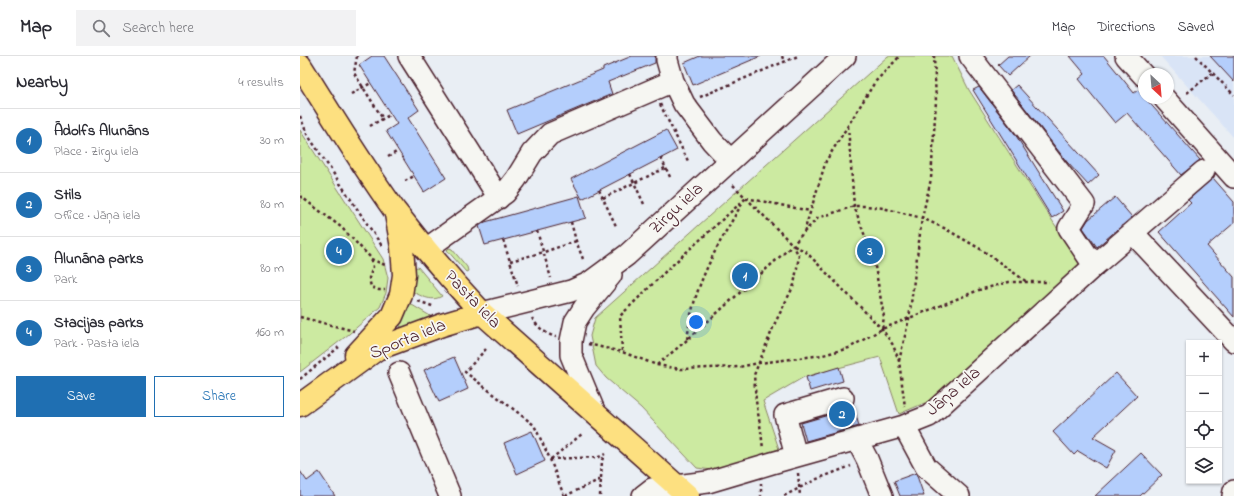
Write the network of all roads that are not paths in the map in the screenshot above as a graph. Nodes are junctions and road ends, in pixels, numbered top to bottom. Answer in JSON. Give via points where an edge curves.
{"nodes":[{"id":1,"x":409,"y":56,"type":"edge"},
{"id":2,"x":667,"y":56,"type":"edge"},
{"id":3,"x":845,"y":56,"type":"edge"},
{"id":4,"x":970,"y":56,"type":"edge"},
{"id":5,"x":1126,"y":56,"type":"edge"},
{"id":6,"x":300,"y":65,"type":"edge"},
{"id":7,"x":1138,"y":69,"type":"edge"},
{"id":8,"x":673,"y":81,"type":"junction"},
{"id":9,"x":1169,"y":104,"type":"edge"},
{"id":10,"x":730,"y":160,"type":"junction"},
{"id":11,"x":1204,"y":171,"type":"dead end"},
{"id":12,"x":1234,"y":177,"type":"edge"},
{"id":13,"x":499,"y":198,"type":"junction"},
{"id":14,"x":396,"y":211,"type":"junction"},
{"id":15,"x":1133,"y":233,"type":"junction"},
{"id":16,"x":426,"y":249,"type":"junction"},
{"id":17,"x":627,"y":255,"type":"junction"},
{"id":18,"x":1095,"y":265,"type":"junction"},
{"id":19,"x":482,"y":313,"type":"junction"},
{"id":20,"x":1234,"y":341,"type":"edge"},
{"id":21,"x":399,"y":373,"type":"dead end"},
{"id":22,"x":332,"y":381,"type":"junction"},
{"id":23,"x":843,"y":398,"type":"dead end"},
{"id":24,"x":300,"y":405,"type":"edge"},
{"id":25,"x":595,"y":413,"type":"junction"},
{"id":26,"x":905,"y":426,"type":"junction"},
{"id":27,"x":857,"y":440,"type":"junction"},
{"id":28,"x":796,"y":456,"type":"junction"},
{"id":29,"x":682,"y":491,"type":"edge"},
{"id":30,"x":1234,"y":491,"type":"edge"},
{"id":31,"x":450,"y":496,"type":"edge"},
{"id":32,"x":643,"y":496,"type":"edge"},
{"id":33,"x":882,"y":496,"type":"edge"},
{"id":34,"x":959,"y":496,"type":"edge"},
{"id":35,"x":1233,"y":496,"type":"edge"}],
"edges":[{"from":1,"to":13,"type":"street"},
{"from":2,"to":8,"type":"street"},
{"from":3,"to":10,"type":"street","name":"Zirgu iela"},
{"from":4,"to":18,"type":"street","via":[[1084,204],[1069,228]]},
{"from":5,"to":7,"type":"street"},
{"from":6,"to":14,"type":"main road","name":"Pasta iela"},
{"from":8,"to":10,"type":"street","via":[[684,104],[712,142]]},
{"from":8,"to":13,"type":"street","via":[[550,134],[532,152],[516,179]]},
{"from":9,"to":12,"type":"street"},
{"from":10,"to":17,"type":"street","name":"Zirgu iela"},
{"from":11,"to":15,"type":"street","name":"Jāņa iela"},
{"from":13,"to":16,"type":"street"},
{"from":14,"to":16,"type":"main road","name":"Pasta iela"},
{"from":14,"to":22,"type":"main road","via":[[404,275],[398,304],[392,316]]},
{"from":15,"to":18,"type":"street","name":"Jāņa iela"},
{"from":15,"to":20,"type":"street"},
{"from":16,"to":19,"type":"main road","name":"Pasta iela"},
{"from":17,"to":19,"type":"street","name":"Zirgu iela","via":[[589,283],[571,291]]},
{"from":17,"to":25,"type":"street","via":[[584,308],[575,322],[571,341],[571,355]]},
{"from":18,"to":26,"type":"street","name":"Jāņa iela","via":[[929,416]]},
{"from":19,"to":22,"type":"main road","name":"Sporta iela","via":[[377,349]]},
{"from":19,"to":25,"type":"main road","name":"Pasta iela"},
{"from":21,"to":31,"type":"street"},
{"from":22,"to":24,"type":"main road","name":"Sporta iela"},
{"from":23,"to":28,"type":"street","via":[[785,415]]},
{"from":25,"to":29,"type":"main road","name":"Pasta iela"},
{"from":26,"to":27,"type":"street","name":"Jāņa iela"},
{"from":26,"to":34,"type":"street","via":[[926,467]]},
{"from":27,"to":28,"type":"street","name":"Jāņa iela"},
{"from":27,"to":33,"type":"street"},
{"from":28,"to":29,"type":"street","name":"Jāņa iela"},
{"from":29,"to":32,"type":"street","name":"Jāņa iela","via":[[652,489]]},
{"from":30,"to":35,"type":"street"}]}
